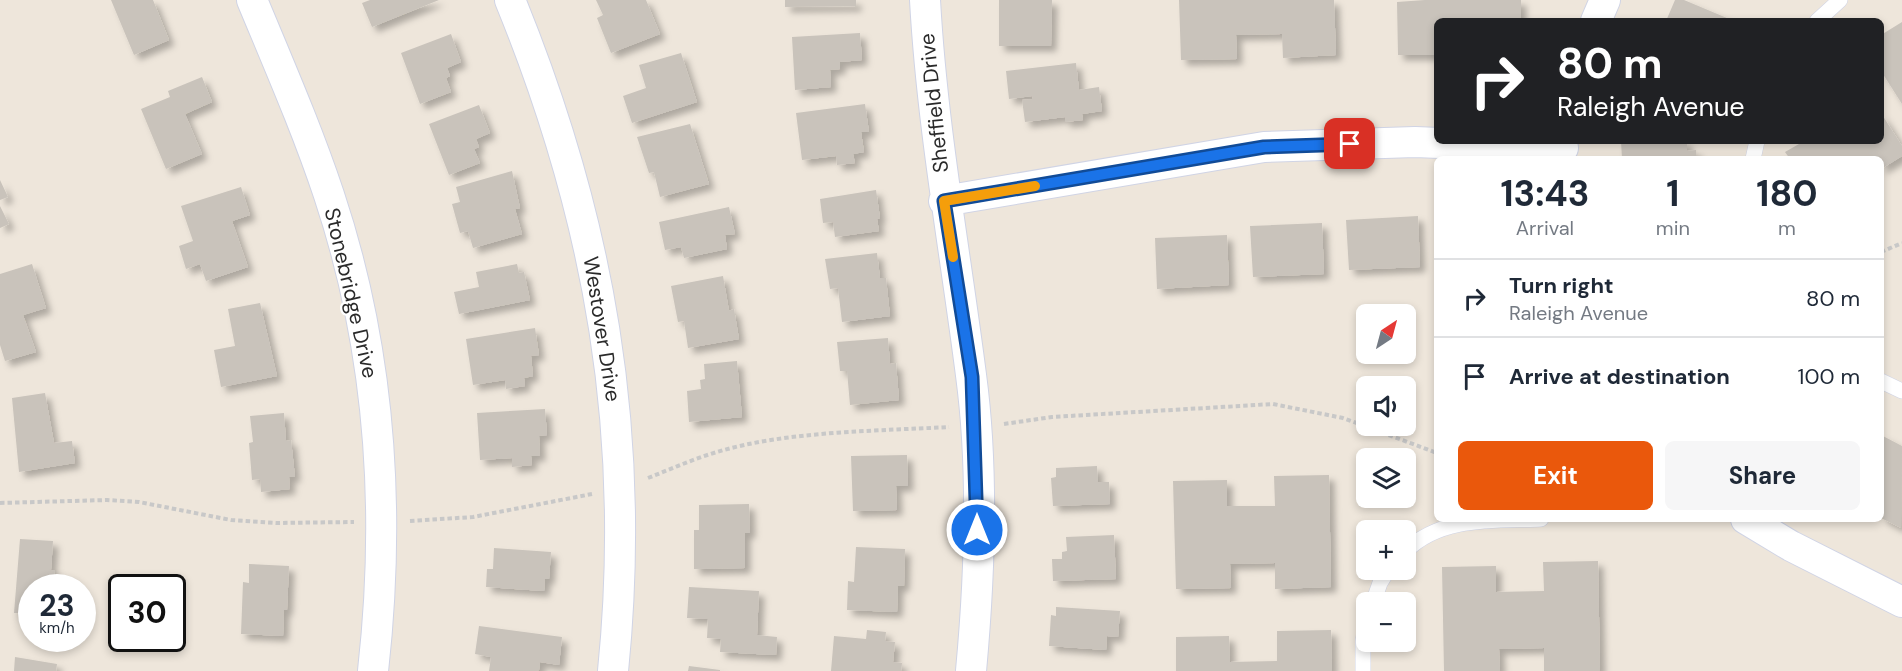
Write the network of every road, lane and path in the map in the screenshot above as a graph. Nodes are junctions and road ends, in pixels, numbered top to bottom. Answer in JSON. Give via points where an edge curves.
{"nodes":[{"id":1,"x":252,"y":0,"type":"edge"},
{"id":2,"x":510,"y":0,"type":"edge"},
{"id":3,"x":925,"y":0,"type":"edge"},
{"id":4,"x":1605,"y":0,"type":"edge"},
{"id":5,"x":1840,"y":0,"type":"edge"},
{"id":6,"x":1597,"y":18,"type":"edge"},
{"id":7,"x":1820,"y":18,"type":"edge"},
{"id":8,"x":1434,"y":143,"type":"edge"},
{"id":9,"x":1457,"y":144,"type":"edge"},
{"id":10,"x":1563,"y":149,"type":"edge"},
{"id":11,"x":944,"y":201,"type":"junction"},
{"id":12,"x":1902,"y":243,"type":"edge"},
{"id":13,"x":1884,"y":251,"type":"edge"},
{"id":14,"x":1884,"y":382,"type":"edge"},
{"id":15,"x":1902,"y":391,"type":"edge"},
{"id":16,"x":1002,"y":424,"type":"dead end"},
{"id":17,"x":958,"y":427,"type":"dead end"},
{"id":18,"x":1434,"y":452,"type":"edge"},
{"id":19,"x":647,"y":478,"type":"dead end"},
{"id":20,"x":603,"y":491,"type":"dead end"},
{"id":21,"x":0,"y":502,"type":"edge"},
{"id":22,"x":400,"y":521,"type":"dead end"},
{"id":23,"x":363,"y":522,"type":"dead end"},
{"id":24,"x":1487,"y":522,"type":"edge"},
{"id":25,"x":1751,"y":522,"type":"edge"},
{"id":26,"x":1416,"y":544,"type":"edge"},
{"id":27,"x":1902,"y":603,"type":"edge"},
{"id":28,"x":1363,"y":652,"type":"edge"},
{"id":29,"x":373,"y":671,"type":"edge"},
{"id":30,"x":613,"y":671,"type":"edge"},
{"id":31,"x":971,"y":671,"type":"edge"},
{"id":32,"x":1363,"y":671,"type":"edge"}],
"edges":[{"from":1,"to":29,"type":"street","name":"Stonebridge Drive","via":[[329,196],[362,321],[373,385],[383,522]]},
{"from":2,"to":30,"type":"street","name":"Westover Drive","via":[[579,200],[610,360],[620,497],[619,613]]},
{"from":3,"to":11,"type":"street","name":"Sheffield Drive"},
{"from":4,"to":6,"type":"street"},
{"from":5,"to":7,"type":"lane"},
{"from":8,"to":11,"type":"street","via":[[1264,147]]},
{"from":9,"to":10,"type":"street"},
{"from":11,"to":31,"type":"street","name":"Sheffield Drive","via":[[972,377],[975,426],[977,574]]},
{"from":12,"to":13,"type":"path"},
{"from":14,"to":15,"type":"lane"},
{"from":16,"to":18,"type":"path","via":[[1052,417],[1273,404],[1343,418]]},
{"from":17,"to":19,"type":"path","via":[[780,440],[718,452]]},
{"from":20,"to":22,"type":"path","via":[[473,517]]},
{"from":21,"to":23,"type":"path","via":[[107,500],[139,502],[231,520]]},
{"from":24,"to":26,"type":"lane","via":[[1442,528]]},
{"from":25,"to":27,"type":"street"},
{"from":28,"to":32,"type":"lane"}]}
